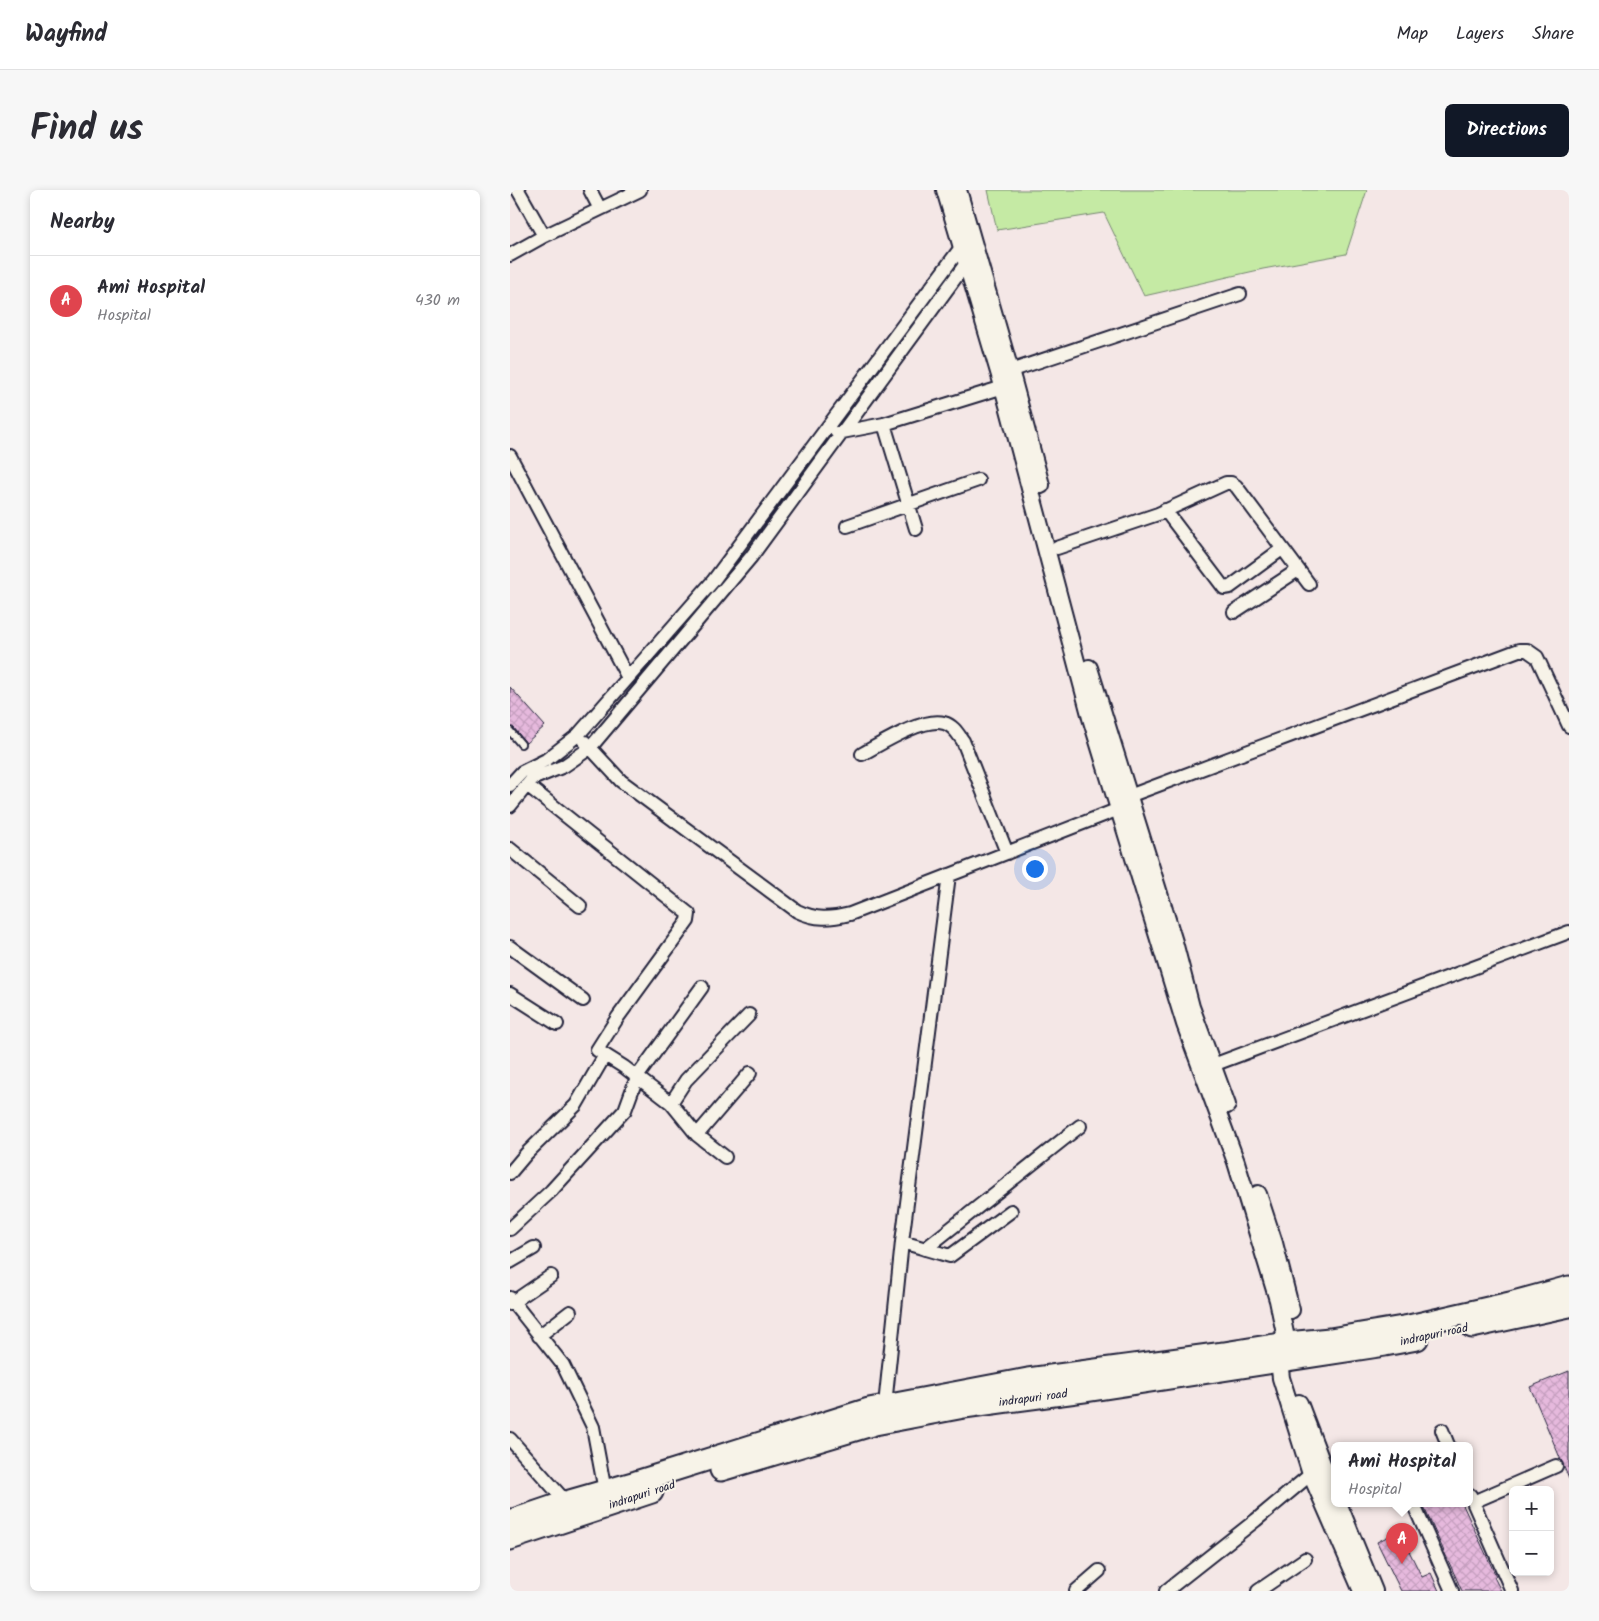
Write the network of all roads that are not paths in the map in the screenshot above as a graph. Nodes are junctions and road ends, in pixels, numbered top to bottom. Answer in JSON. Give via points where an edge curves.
{"nodes":[{"id":1,"x":518,"y":190,"type":"edge"},
{"id":2,"x":590,"y":190,"type":"edge"},
{"id":3,"x":640,"y":190,"type":"edge"},
{"id":4,"x":945,"y":190,"type":"edge"},
{"id":5,"x":958,"y":190,"type":"edge"},
{"id":6,"x":600,"y":209,"type":"junction"},
{"id":7,"x":544,"y":236,"type":"junction"},
{"id":8,"x":962,"y":246,"type":"junction"},
{"id":9,"x":510,"y":255,"type":"edge"},
{"id":10,"x":966,"y":262,"type":"junction"},
{"id":11,"x":1240,"y":294,"type":"dead end"},
{"id":12,"x":1009,"y":380,"type":"junction"},
{"id":13,"x":884,"y":424,"type":"junction"},
{"id":14,"x":841,"y":432,"type":"junction"},
{"id":15,"x":820,"y":436,"type":"junction"},
{"id":16,"x":510,"y":456,"type":"edge"},
{"id":17,"x":978,"y":480,"type":"dead end"},
{"id":18,"x":908,"y":505,"type":"junction"},
{"id":19,"x":1165,"y":510,"type":"junction"},
{"id":20,"x":847,"y":526,"type":"dead end"},
{"id":21,"x":916,"y":529,"type":"dead end"},
{"id":22,"x":1057,"y":548,"type":"junction"},
{"id":23,"x":1282,"y":549,"type":"junction"},
{"id":24,"x":1298,"y":570,"type":"junction"},
{"id":25,"x":1309,"y":584,"type":"dead end"},
{"id":26,"x":1234,"y":612,"type":"dead end"},
{"id":27,"x":1076,"y":642,"type":"junction"},
{"id":28,"x":628,"y":678,"type":"junction"},
{"id":29,"x":1569,"y":726,"type":"edge"},
{"id":30,"x":510,"y":731,"type":"edge"},
{"id":31,"x":578,"y":735,"type":"junction"},
{"id":32,"x":521,"y":744,"type":"dead end"},
{"id":33,"x":590,"y":748,"type":"junction"},
{"id":34,"x":862,"y":754,"type":"dead end"},
{"id":35,"x":510,"y":785,"type":"edge"},
{"id":36,"x":527,"y":785,"type":"junction"},
{"id":37,"x":1124,"y":802,"type":"junction"},
{"id":38,"x":510,"y":806,"type":"edge"},
{"id":39,"x":510,"y":849,"type":"edge"},
{"id":40,"x":1006,"y":853,"type":"junction"},
{"id":41,"x":948,"y":875,"type":"junction"},
{"id":42,"x":580,"y":906,"type":"dead end"},
{"id":43,"x":1569,"y":932,"type":"edge"},
{"id":44,"x":510,"y":947,"type":"edge"},
{"id":45,"x":702,"y":987,"type":"dead end"},
{"id":46,"x":510,"y":994,"type":"edge"},
{"id":47,"x":583,"y":1000,"type":"dead end"},
{"id":48,"x":749,"y":1015,"type":"dead end"},
{"id":49,"x":557,"y":1024,"type":"dead end"},
{"id":50,"x":605,"y":1055,"type":"junction"},
{"id":51,"x":1212,"y":1065,"type":"junction"},
{"id":52,"x":750,"y":1073,"type":"dead end"},
{"id":53,"x":637,"y":1077,"type":"junction"},
{"id":54,"x":671,"y":1103,"type":"junction"},
{"id":55,"x":1080,"y":1126,"type":"dead end"},
{"id":56,"x":697,"y":1135,"type":"junction"},
{"id":57,"x":725,"y":1157,"type":"dead end"},
{"id":58,"x":510,"y":1173,"type":"edge"},
{"id":59,"x":1011,"y":1211,"type":"dead end"},
{"id":60,"x":510,"y":1229,"type":"edge"},
{"id":61,"x":902,"y":1242,"type":"junction"},
{"id":62,"x":534,"y":1248,"type":"dead end"},
{"id":63,"x":925,"y":1249,"type":"junction"},
{"id":64,"x":510,"y":1262,"type":"edge"},
{"id":65,"x":551,"y":1276,"type":"dead end"},
{"id":66,"x":1569,"y":1287,"type":"edge"},
{"id":67,"x":511,"y":1301,"type":"edge"},
{"id":68,"x":1569,"y":1306,"type":"edge"},
{"id":69,"x":570,"y":1312,"type":"dead end"},
{"id":70,"x":539,"y":1336,"type":"junction"},
{"id":71,"x":1288,"y":1351,"type":"junction"},
{"id":72,"x":885,"y":1405,"type":"junction"},
{"id":73,"x":1442,"y":1430,"type":"dead end"},
{"id":74,"x":510,"y":1439,"type":"edge"},
{"id":75,"x":1447,"y":1442,"type":"edge"},
{"id":76,"x":1556,"y":1466,"type":"dead end"},
{"id":77,"x":1317,"y":1470,"type":"junction"},
{"id":78,"x":1525,"y":1485,"type":"edge"},
{"id":79,"x":605,"y":1491,"type":"junction"},
{"id":80,"x":1331,"y":1491,"type":"edge"},
{"id":81,"x":1473,"y":1498,"type":"edge"},
{"id":82,"x":566,"y":1502,"type":"junction"},
{"id":83,"x":1473,"y":1503,"type":"edge"},
{"id":84,"x":1340,"y":1507,"type":"edge"},
{"id":85,"x":1415,"y":1507,"type":"edge"},
{"id":86,"x":510,"y":1521,"type":"edge"},
{"id":87,"x":510,"y":1539,"type":"edge"},
{"id":88,"x":1305,"y":1559,"type":"dead end"},
{"id":89,"x":1099,"y":1571,"type":"dead end"},
{"id":90,"x":1076,"y":1591,"type":"edge"},
{"id":91,"x":1166,"y":1591,"type":"edge"},
{"id":92,"x":1258,"y":1591,"type":"edge"},
{"id":93,"x":1362,"y":1591,"type":"edge"},
{"id":94,"x":1374,"y":1591,"type":"edge"},
{"id":95,"x":1452,"y":1591,"type":"edge"},
{"id":96,"x":1512,"y":1591,"type":"edge"}],
"edges":[{"from":1,"to":7,"type":"street"},
{"from":2,"to":6,"type":"street"},
{"from":3,"to":6,"type":"street"},
{"from":4,"to":8,"type":"street"},
{"from":5,"to":12,"type":"street"},
{"from":6,"to":7,"type":"street"},
{"from":7,"to":9,"type":"street"},
{"from":8,"to":10,"type":"street"},
{"from":8,"to":15,"type":"street"},
{"from":10,"to":12,"type":"street"},
{"from":10,"to":14,"type":"street"},
{"from":11,"to":12,"type":"street"},
{"from":12,"to":13,"type":"street"},
{"from":12,"to":22,"type":"street"},
{"from":12,"to":27,"type":"street"},
{"from":13,"to":14,"type":"street"},
{"from":13,"to":18,"type":"street"},
{"from":14,"to":15,"type":"street"},
{"from":14,"to":33,"type":"street","via":[[737,575]]},
{"from":15,"to":28,"type":"street","via":[[723,569]]},
{"from":16,"to":28,"type":"street"},
{"from":17,"to":18,"type":"street"},
{"from":18,"to":20,"type":"street"},
{"from":18,"to":21,"type":"street"},
{"from":19,"to":22,"type":"street"},
{"from":19,"to":23,"type":"street","via":[[1226,482],[1231,483]]},
{"from":19,"to":23,"type":"street","via":[[1224,588],[1230,587]]},
{"from":22,"to":27,"type":"street"},
{"from":23,"to":24,"type":"street"},
{"from":24,"to":25,"type":"street"},
{"from":24,"to":26,"type":"street"},
{"from":27,"to":37,"type":"street","via":[[1099,704]]},
{"from":28,"to":31,"type":"street"},
{"from":29,"to":37,"type":"street","via":[[1537,657],[1527,650],[1519,650]]},
{"from":30,"to":32,"type":"lane"},
{"from":31,"to":33,"type":"street"},
{"from":31,"to":35,"type":"street","via":[[546,760],[522,772]]},
{"from":33,"to":36,"type":"street","via":[[564,766],[537,776]]},
{"from":33,"to":41,"type":"street","via":[[622,781],[797,911],[810,917],[824,919],[850,914]]},
{"from":34,"to":40,"type":"street","via":[[920,724],[946,723],[963,741]]},
{"from":36,"to":38,"type":"street"},
{"from":36,"to":50,"type":"street","via":[[689,914],[688,921],[597,1050]]},
{"from":37,"to":40,"type":"street"},
{"from":37,"to":51,"type":"street","via":[[1174,942],[1191,1007]]},
{"from":37,"to":71,"type":"street","via":[[1185,1024],[1240,1173],[1278,1300]]},
{"from":39,"to":42,"type":"street"},
{"from":40,"to":41,"type":"street"},
{"from":41,"to":61,"type":"street"},
{"from":43,"to":51,"type":"street"},
{"from":44,"to":47,"type":"street"},
{"from":45,"to":53,"type":"street"},
{"from":46,"to":49,"type":"street"},
{"from":48,"to":54,"type":"street","via":[[686,1080]]},
{"from":50,"to":53,"type":"street"},
{"from":50,"to":58,"type":"street","via":[[576,1104]]},
{"from":51,"to":71,"type":"street","via":[[1244,1150],[1288,1295]]},
{"from":52,"to":56,"type":"street"},
{"from":53,"to":54,"type":"street"},
{"from":53,"to":60,"type":"street","via":[[625,1110],[550,1192]]},
{"from":54,"to":56,"type":"street"},
{"from":55,"to":63,"type":"street"},
{"from":56,"to":57,"type":"street"},
{"from":59,"to":63,"type":"street","via":[[950,1256]]},
{"from":61,"to":63,"type":"street"},
{"from":61,"to":72,"type":"street"},
{"from":62,"to":64,"type":"street"},
{"from":65,"to":67,"type":"street"},
{"from":66,"to":71,"type":"main road","via":[[1510,1304],[1330,1339]]},
{"from":67,"to":70,"type":"street"},
{"from":68,"to":71,"type":"main road","name":"indrapuri road","via":[[1386,1345]]},
{"from":69,"to":70,"type":"street"},
{"from":70,"to":79,"type":"street","via":[[563,1365],[593,1427]]},
{"from":71,"to":72,"type":"main road","name":"indrapuri road","via":[[1224,1353],[1028,1379]]},
{"from":71,"to":77,"type":"street","via":[[1289,1377]]},
{"from":71,"to":87,"type":"main road","name":"indrapuri road","via":[[1084,1391],[964,1407],[875,1424]]},
{"from":72,"to":79,"type":"main road","name":"indrapuri road"},
{"from":73,"to":75,"type":"street"},
{"from":74,"to":82,"type":"street"},
{"from":76,"to":78,"type":"street"},
{"from":77,"to":80,"type":"street"},
{"from":77,"to":91,"type":"street"},
{"from":77,"to":93,"type":"street"},
{"from":78,"to":81,"type":"street"},
{"from":79,"to":82,"type":"main road","name":"indrapuri road"},
{"from":82,"to":86,"type":"main road","name":"indrapuri road"},
{"from":83,"to":96,"type":"street"},
{"from":84,"to":94,"type":"street"},
{"from":85,"to":95,"type":"street"},
{"from":88,"to":92,"type":"street"},
{"from":89,"to":90,"type":"street"}]}
